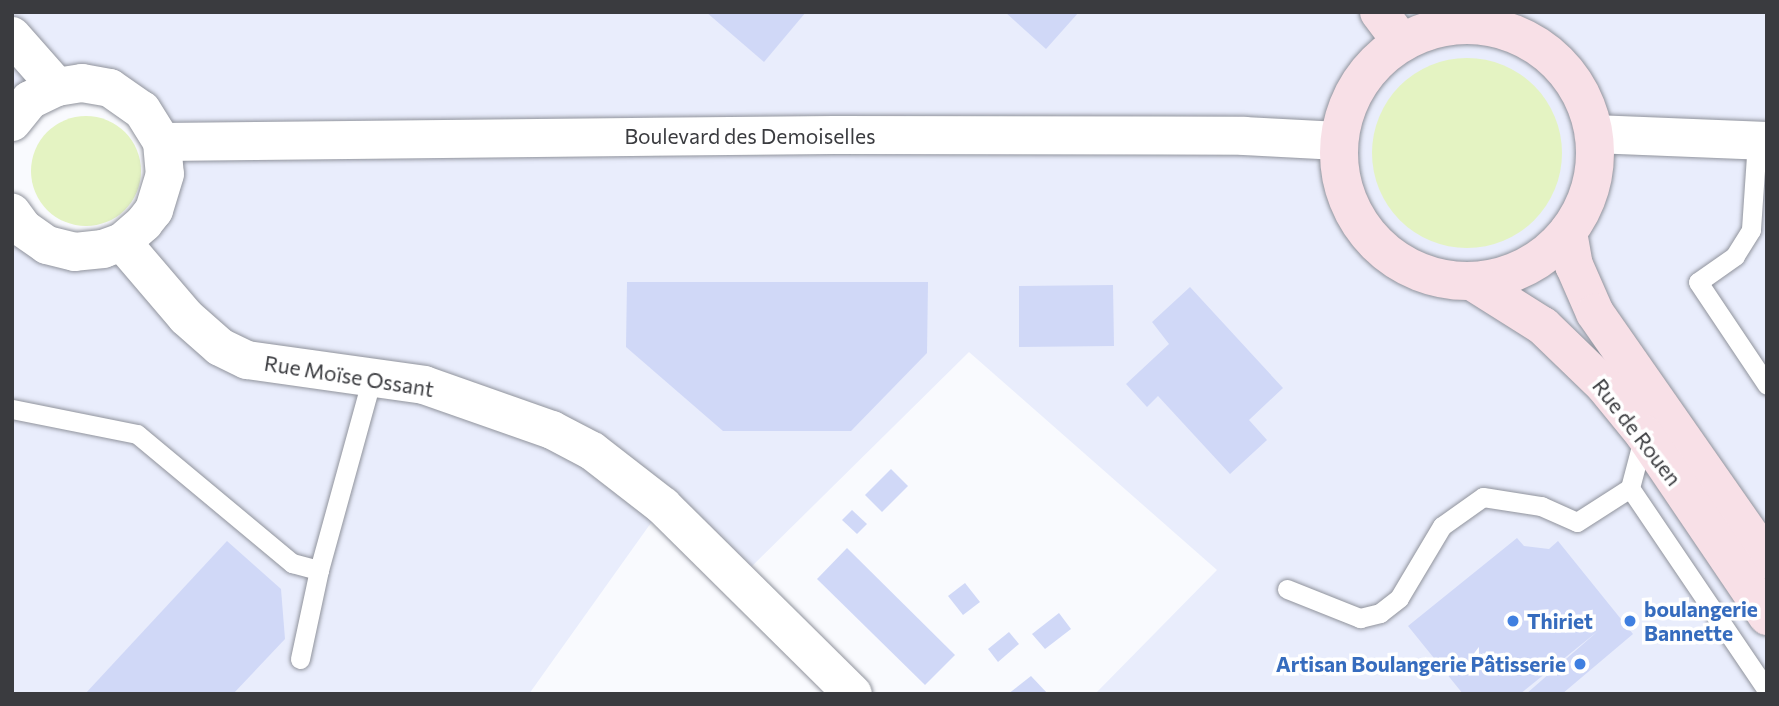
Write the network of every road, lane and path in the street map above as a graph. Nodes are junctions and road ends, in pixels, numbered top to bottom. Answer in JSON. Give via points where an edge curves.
{"nodes":[{"id":1,"x":1379,"y":12,"type":"edge"},
{"id":2,"x":12,"y":36,"type":"edge"},
{"id":3,"x":1402,"y":42,"type":"junction"},
{"id":4,"x":57,"y":87,"type":"junction"},
{"id":5,"x":12,"y":121,"type":"edge"},
{"id":6,"x":1594,"y":134,"type":"junction"},
{"id":7,"x":1339,"y":141,"type":"junction"},
{"id":8,"x":1762,"y":141,"type":"edge"},
{"id":9,"x":162,"y":142,"type":"junction"},
{"id":10,"x":12,"y":213,"type":"edge"},
{"id":11,"x":1568,"y":232,"type":"junction"},
{"id":12,"x":122,"y":242,"type":"junction"},
{"id":13,"x":1473,"y":282,"type":"junction"},
{"id":14,"x":372,"y":378,"type":"junction"},
{"id":15,"x":1767,"y":384,"type":"edge"},
{"id":16,"x":12,"y":410,"type":"edge"},
{"id":17,"x":1644,"y":434,"type":"junction"},
{"id":18,"x":1630,"y":488,"type":"junction"},
{"id":19,"x":1758,"y":569,"type":"edge"},
{"id":20,"x":319,"y":570,"type":"junction"},
{"id":21,"x":1287,"y":589,"type":"dead end"},
{"id":22,"x":1767,"y":616,"type":"edge"},
{"id":23,"x":300,"y":659,"type":"dead end"},
{"id":24,"x":1767,"y":690,"type":"edge"},
{"id":25,"x":853,"y":694,"type":"edge"}],
"edges":[{"from":1,"to":3,"type":"main road"},
{"from":2,"to":4,"type":"street"},
{"from":3,"to":6,"type":"main road","via":[[1435,29],[1470,25],[1505,30],[1538,46],[1564,69],[1584,99]]},
{"from":3,"to":7,"type":"main road","via":[[1371,68],[1349,102]]},
{"from":4,"to":5,"type":"street","via":[[30,100]]},
{"from":4,"to":9,"type":"street","via":[[82,83],[110,88],[142,110]]},
{"from":6,"to":8,"type":"street"},
{"from":6,"to":11,"type":"main road","via":[[1595,168],[1586,202]]},
{"from":7,"to":9,"type":"street","name":"Boulevard des Demoiselles","via":[[1244,136],[821,135]]},
{"from":7,"to":13,"type":"main road","via":[[1341,182],[1357,220],[1383,251],[1418,272]]},
{"from":8,"to":15,"type":"lane","via":[[1751,230],[1735,256],[1698,282]]},
{"from":9,"to":12,"type":"street","via":[[165,174],[154,210]]},
{"from":10,"to":12,"type":"street","via":[[23,228],[56,247],[75,252]]},
{"from":11,"to":13,"type":"main road","via":[[1542,258],[1509,275]]},
{"from":11,"to":19,"type":"main road","name":"Rue de Rouen","via":[[1574,265],[1595,313]]},
{"from":12,"to":14,"type":"street","name":"Rue Moïse Ossant","via":[[186,317],[220,347],[247,359]]},
{"from":13,"to":17,"type":"main road","name":"Rue de Rouen","via":[[1556,337]]},
{"from":14,"to":20,"type":"lane"},
{"from":14,"to":25,"type":"street","name":"Rue Moïse Ossant","via":[[424,385],[493,407],[592,451],[663,506]]},
{"from":16,"to":20,"type":"lane","via":[[137,434],[292,563]]},
{"from":17,"to":18,"type":"lane"},
{"from":17,"to":19,"type":"main road","name":"Rue de Rouen"},
{"from":18,"to":21,"type":"lane","via":[[1577,522],[1541,506],[1483,497],[1442,526],[1399,598],[1380,612],[1360,618]]},
{"from":18,"to":24,"type":"lane"},
{"from":19,"to":22,"type":"main road","name":"Rue de Rouen"},
{"from":20,"to":23,"type":"lane"}]}
